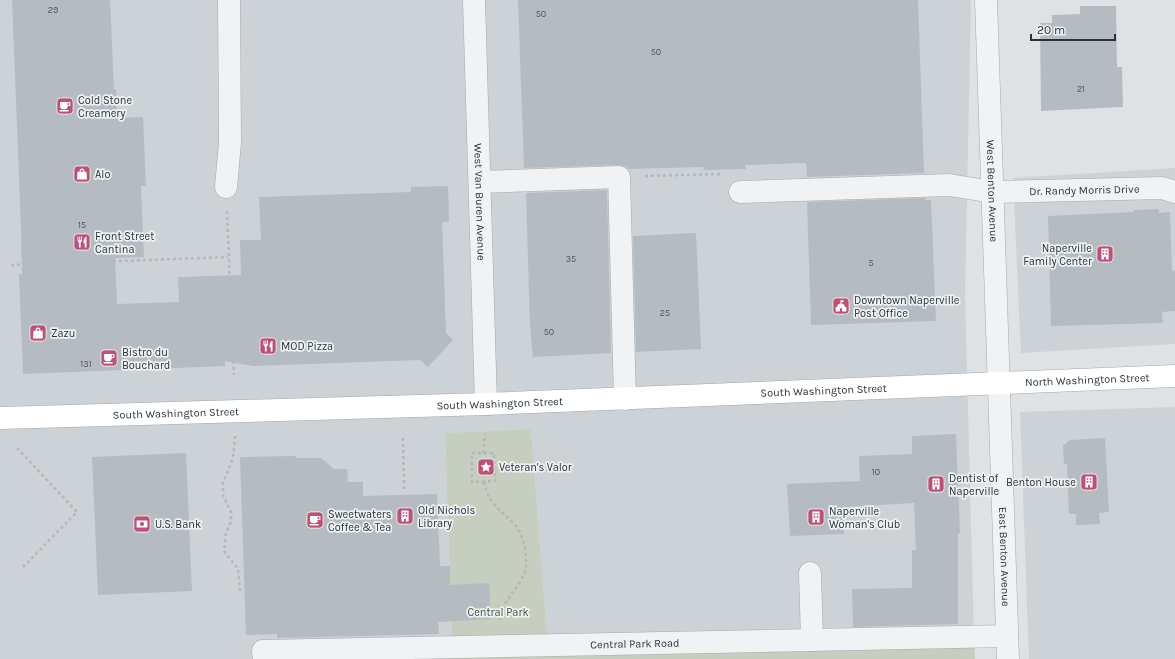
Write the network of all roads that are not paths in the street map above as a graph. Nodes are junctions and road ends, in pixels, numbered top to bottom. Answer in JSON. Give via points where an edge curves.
{"nodes":[{"id":1,"x":228,"y":0,"type":"edge"},
{"id":2,"x":474,"y":0,"type":"edge"},
{"id":3,"x":986,"y":0,"type":"edge"},
{"id":4,"x":480,"y":182,"type":"junction"},
{"id":5,"x":226,"y":187,"type":"road end"},
{"id":6,"x":740,"y":192,"type":"dead end"},
{"id":7,"x":993,"y":192,"type":"junction"},
{"id":8,"x":1175,"y":192,"type":"edge"},
{"id":9,"x":1175,"y":376,"type":"edge"},
{"id":10,"x":999,"y":382,"type":"junction"},
{"id":11,"x":625,"y":399,"type":"junction"},
{"id":12,"x":486,"y":404,"type":"junction"},
{"id":13,"x":0,"y":418,"type":"edge"},
{"id":14,"x":810,"y":572,"type":"dead end"},
{"id":15,"x":1007,"y":636,"type":"junction"},
{"id":16,"x":812,"y":640,"type":"junction"},
{"id":17,"x":263,"y":655,"type":"edge"},
{"id":18,"x":1008,"y":659,"type":"edge"}],
"edges":[{"from":1,"to":5,"type":"street","via":[[230,143]]},
{"from":2,"to":4,"type":"street","name":"West Van Buren Avenue"},
{"from":3,"to":7,"type":"street","name":"West Benton Avenue"},
{"from":4,"to":11,"type":"street","via":[[619,177]]},
{"from":4,"to":12,"type":"street","name":"West Van Buren Avenue"},
{"from":6,"to":7,"type":"street","name":"Dr. Randy Morris Drive","via":[[949,184]]},
{"from":7,"to":8,"type":"street","name":"Dr. Randy Morris Drive","via":[[1162,188]]},
{"from":7,"to":10,"type":"street","name":"West Benton Avenue"},
{"from":9,"to":10,"type":"main road","name":"North Washington Street"},
{"from":10,"to":11,"type":"main road","name":"South Washington Street"},
{"from":10,"to":15,"type":"street","name":"East Benton Avenue"},
{"from":11,"to":12,"type":"main road","name":"South Washington Street"},
{"from":12,"to":13,"type":"main road","name":"South Washington Street"},
{"from":14,"to":16,"type":"street"},
{"from":15,"to":16,"type":"street","name":"Central Park Road"},
{"from":15,"to":18,"type":"street","name":"East Benton Avenue"},
{"from":16,"to":17,"type":"street","name":"Central Park Road"}]}
